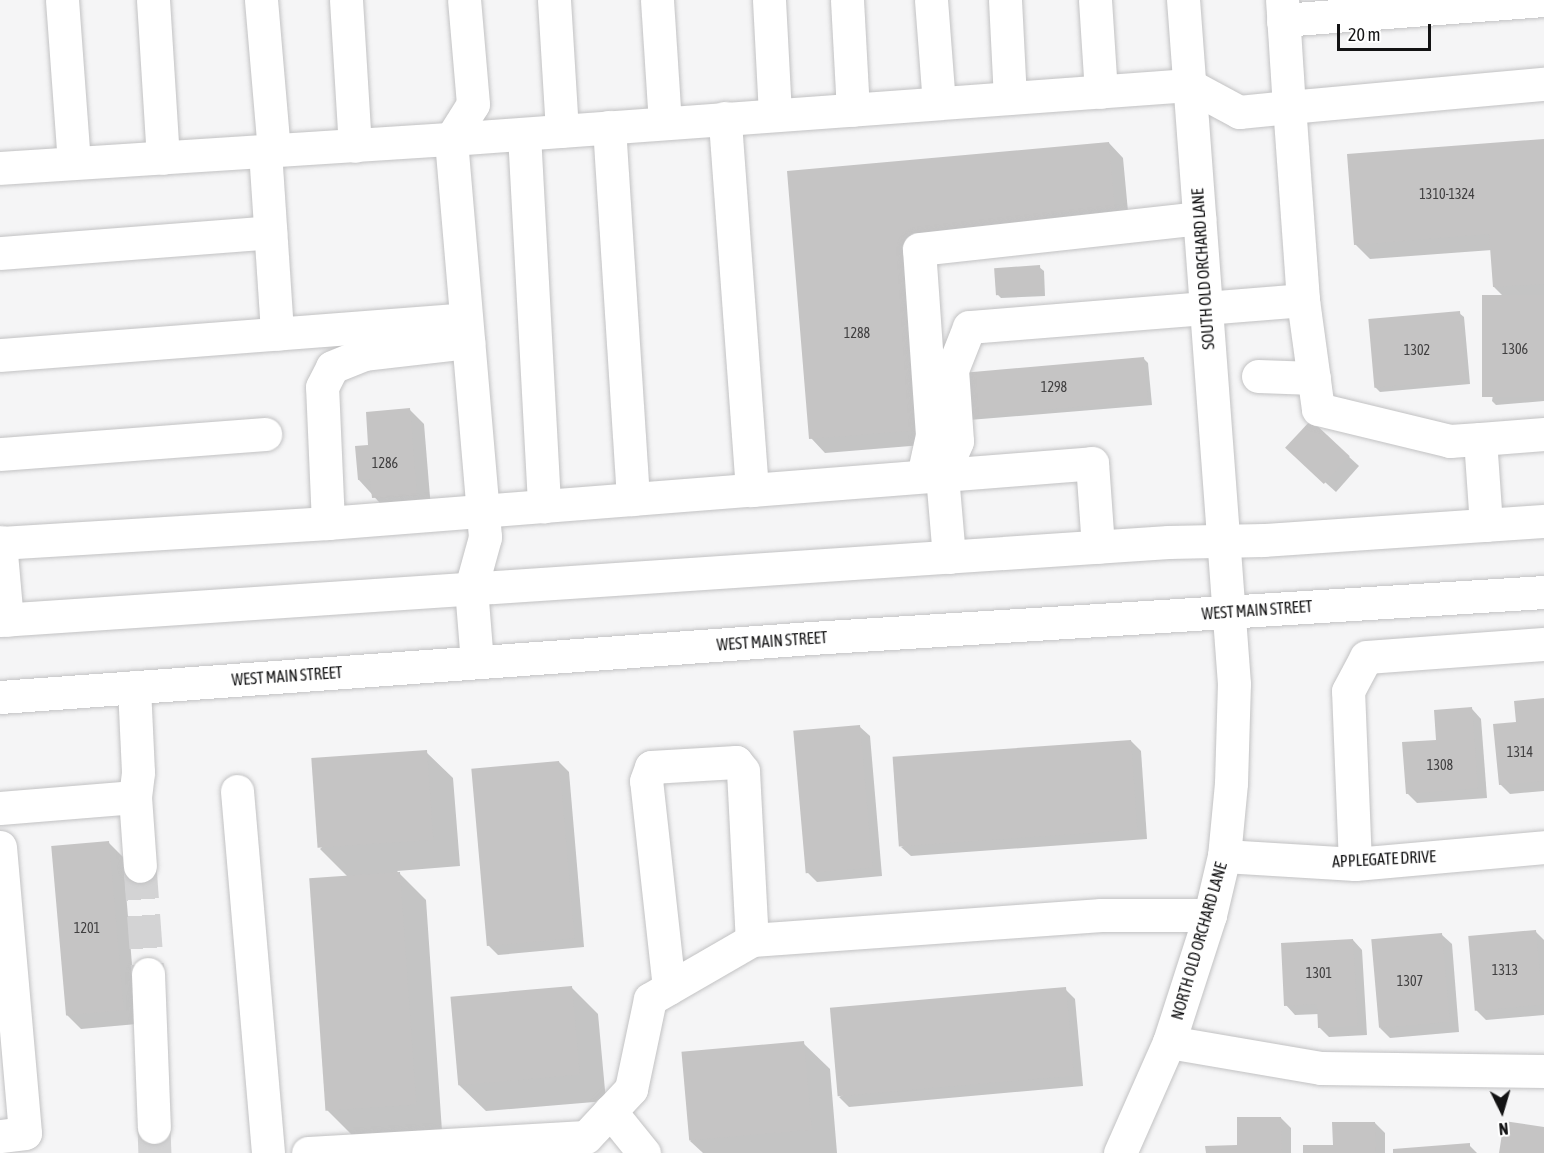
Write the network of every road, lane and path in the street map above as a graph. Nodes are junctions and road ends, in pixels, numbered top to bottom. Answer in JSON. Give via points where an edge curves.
{"nodes":[{"id":1,"x":62,"y":0,"type":"edge"},
{"id":2,"x":153,"y":0,"type":"edge"},
{"id":3,"x":261,"y":0,"type":"edge"},
{"id":4,"x":346,"y":0,"type":"edge"},
{"id":5,"x":464,"y":0,"type":"edge"},
{"id":6,"x":554,"y":0,"type":"edge"},
{"id":7,"x":657,"y":0,"type":"edge"},
{"id":8,"x":769,"y":0,"type":"edge"},
{"id":9,"x":848,"y":0,"type":"edge"},
{"id":10,"x":931,"y":0,"type":"edge"},
{"id":11,"x":1005,"y":0,"type":"edge"},
{"id":12,"x":1095,"y":0,"type":"edge"},
{"id":13,"x":1182,"y":0,"type":"edge"},
{"id":14,"x":1544,"y":0,"type":"edge"},
{"id":15,"x":1282,"y":10,"type":"edge"},
{"id":16,"x":1544,"y":84,"type":"edge"},
{"id":17,"x":1189,"y":85,"type":"junction"},
{"id":18,"x":1101,"y":92,"type":"junction"},
{"id":19,"x":1010,"y":98,"type":"junction"},
{"id":20,"x":939,"y":103,"type":"junction"},
{"id":21,"x":1289,"y":107,"type":"junction"},
{"id":22,"x":853,"y":110,"type":"junction"},
{"id":23,"x":775,"y":115,"type":"junction"},
{"id":24,"x":725,"y":118,"type":"junction"},
{"id":25,"x":665,"y":123,"type":"junction"},
{"id":26,"x":609,"y":127,"type":"junction"},
{"id":27,"x":562,"y":131,"type":"junction"},
{"id":28,"x":524,"y":134,"type":"junction"},
{"id":29,"x":451,"y":140,"type":"junction"},
{"id":30,"x":355,"y":146,"type":"junction"},
{"id":31,"x":269,"y":151,"type":"junction"},
{"id":32,"x":163,"y":158,"type":"junction"},
{"id":33,"x":74,"y":164,"type":"junction"},
{"id":34,"x":0,"y":168,"type":"edge"},
{"id":35,"x":1199,"y":218,"type":"junction"},
{"id":36,"x":270,"y":232,"type":"junction"},
{"id":37,"x":0,"y":253,"type":"edge"},
{"id":38,"x":1303,"y":300,"type":"junction"},
{"id":39,"x":1206,"y":310,"type":"junction"},
{"id":40,"x":467,"y":330,"type":"junction"},
{"id":41,"x":277,"y":334,"type":"junction"},
{"id":42,"x":0,"y":355,"type":"edge"},
{"id":43,"x":1258,"y":376,"type":"dead end"},
{"id":44,"x":1314,"y":378,"type":"junction"},
{"id":45,"x":265,"y":434,"type":"dead end"},
{"id":46,"x":1544,"y":434,"type":"edge"},
{"id":47,"x":1480,"y":439,"type":"junction"},
{"id":48,"x":0,"y":454,"type":"edge"},
{"id":49,"x":932,"y":476,"type":"junction"},
{"id":50,"x":752,"y":490,"type":"junction"},
{"id":51,"x":633,"y":500,"type":"junction"},
{"id":52,"x":544,"y":506,"type":"junction"},
{"id":53,"x":483,"y":512,"type":"junction"},
{"id":54,"x":1544,"y":521,"type":"edge"},
{"id":55,"x":328,"y":523,"type":"junction"},
{"id":56,"x":1486,"y":525,"type":"junction"},
{"id":57,"x":1223,"y":538,"type":"junction"},
{"id":58,"x":0,"y":543,"type":"edge"},
{"id":59,"x":1098,"y":547,"type":"junction"},
{"id":60,"x":949,"y":557,"type":"junction"},
{"id":61,"x":471,"y":588,"type":"junction"},
{"id":62,"x":1544,"y":592,"type":"edge"},
{"id":63,"x":1228,"y":612,"type":"junction"},
{"id":64,"x":3,"y":620,"type":"edge"},
{"id":65,"x":1544,"y":644,"type":"edge"},
{"id":66,"x":477,"y":662,"type":"junction"},
{"id":67,"x":134,"y":687,"type":"junction"},
{"id":68,"x":0,"y":697,"type":"edge"},
{"id":69,"x":237,"y":790,"type":"dead end"},
{"id":70,"x":135,"y":797,"type":"junction"},
{"id":71,"x":0,"y":808,"type":"edge"},
{"id":72,"x":0,"y":847,"type":"edge"},
{"id":73,"x":1544,"y":848,"type":"edge"},
{"id":74,"x":1224,"y":856,"type":"junction"},
{"id":75,"x":1355,"y":864,"type":"junction"},
{"id":76,"x":140,"y":866,"type":"tunnel mouth"},
{"id":77,"x":1210,"y":915,"type":"junction"},
{"id":78,"x":752,"y":940,"type":"junction"},
{"id":79,"x":148,"y":974,"type":"tunnel mouth"},
{"id":80,"x":669,"y":988,"type":"junction"},
{"id":81,"x":1169,"y":1042,"type":"junction"},
{"id":82,"x":1544,"y":1071,"type":"edge"},
{"id":83,"x":610,"y":1111,"type":"junction"},
{"id":84,"x":154,"y":1127,"type":"tunnel mouth"},
{"id":85,"x":0,"y":1136,"type":"edge"},
{"id":86,"x":268,"y":1153,"type":"edge"},
{"id":87,"x":308,"y":1153,"type":"edge"},
{"id":88,"x":644,"y":1153,"type":"edge"},
{"id":89,"x":1120,"y":1153,"type":"edge"}],
"edges":[{"from":1,"to":33,"type":"main road"},
{"from":2,"to":32,"type":"main road"},
{"from":3,"to":31,"type":"main road"},
{"from":4,"to":30,"type":"main road"},
{"from":5,"to":29,"type":"main road","via":[[473,104]]},
{"from":6,"to":27,"type":"main road"},
{"from":7,"to":25,"type":"main road"},
{"from":8,"to":23,"type":"main road"},
{"from":9,"to":22,"type":"main road"},
{"from":10,"to":20,"type":"main road"},
{"from":11,"to":19,"type":"main road"},
{"from":12,"to":18,"type":"main road"},
{"from":13,"to":17,"type":"main road","name":"SOUTH OLD ORCHARD LANE"},
{"from":14,"to":15,"type":"main road"},
{"from":15,"to":21,"type":"main road"},
{"from":16,"to":21,"type":"main road"},
{"from":17,"to":18,"type":"main road"},
{"from":17,"to":21,"type":"main road","via":[[1239,112]]},
{"from":17,"to":35,"type":"main road","name":"SOUTH OLD ORCHARD LANE"},
{"from":18,"to":19,"type":"main road"},
{"from":19,"to":20,"type":"main road"},
{"from":20,"to":22,"type":"main road"},
{"from":21,"to":38,"type":"main road"},
{"from":22,"to":23,"type":"main road"},
{"from":23,"to":24,"type":"main road"},
{"from":24,"to":25,"type":"main road"},
{"from":24,"to":50,"type":"main road"},
{"from":25,"to":26,"type":"main road"},
{"from":26,"to":27,"type":"main road"},
{"from":26,"to":51,"type":"main road"},
{"from":27,"to":28,"type":"main road"},
{"from":28,"to":29,"type":"main road"},
{"from":28,"to":52,"type":"main road"},
{"from":29,"to":30,"type":"main road"},
{"from":29,"to":40,"type":"main road"},
{"from":30,"to":31,"type":"main road"},
{"from":31,"to":32,"type":"main road"},
{"from":31,"to":36,"type":"main road"},
{"from":32,"to":33,"type":"main road"},
{"from":33,"to":34,"type":"main road"},
{"from":35,"to":39,"type":"main road","name":"SOUTH OLD ORCHARD LANE"},
{"from":35,"to":49,"type":"main road","via":[[919,249]]},
{"from":36,"to":37,"type":"main road"},
{"from":36,"to":41,"type":"main road"},
{"from":38,"to":39,"type":"main road"},
{"from":38,"to":44,"type":"main road"},
{"from":39,"to":49,"type":"main road","via":[[969,327],[952,370],[957,441]]},
{"from":39,"to":57,"type":"main road","name":"SOUTH OLD ORCHARD LANE"},
{"from":40,"to":41,"type":"main road"},
{"from":40,"to":53,"type":"main road"},
{"from":40,"to":55,"type":"main road","via":[[364,354],[332,367],[322,387]]},
{"from":41,"to":42,"type":"main road"},
{"from":43,"to":44,"type":"main road"},
{"from":44,"to":47,"type":"main road","via":[[1318,410],[1450,441]]},
{"from":45,"to":48,"type":"main road"},
{"from":46,"to":47,"type":"main road"},
{"from":47,"to":56,"type":"main road"},
{"from":49,"to":50,"type":"main road"},
{"from":49,"to":59,"type":"main road","via":[[1092,463]]},
{"from":49,"to":60,"type":"main road"},
{"from":50,"to":51,"type":"main road"},
{"from":51,"to":52,"type":"main road"},
{"from":52,"to":53,"type":"main road"},
{"from":53,"to":55,"type":"main road"},
{"from":53,"to":61,"type":"main road","via":[[485,537]]},
{"from":54,"to":56,"type":"main road"},
{"from":55,"to":58,"type":"main road"},
{"from":56,"to":57,"type":"main road","via":[[1264,540]]},
{"from":57,"to":59,"type":"main road"},
{"from":57,"to":63,"type":"main road","name":"NORTH OLD ORCHARD LANE"},
{"from":58,"to":64,"type":"main road"},
{"from":59,"to":60,"type":"main road"},
{"from":60,"to":61,"type":"main road"},
{"from":61,"to":64,"type":"main road"},
{"from":61,"to":66,"type":"main road"},
{"from":62,"to":63,"type":"main road","name":"WEST MAIN STREET"},
{"from":63,"to":66,"type":"main road","name":"WEST MAIN STREET"},
{"from":63,"to":74,"type":"main road","name":"NORTH OLD ORCHARD LANE","via":[[1234,684]]},
{"from":65,"to":75,"type":"main road","via":[[1366,657],[1348,691]]},
{"from":66,"to":67,"type":"main road","name":"WEST MAIN STREET"},
{"from":67,"to":68,"type":"main road","name":"WEST MAIN STREET"},
{"from":67,"to":70,"type":"main road","via":[[138,772]]},
{"from":69,"to":86,"type":"main road"},
{"from":70,"to":71,"type":"main road"},
{"from":70,"to":76,"type":"main road"},
{"from":72,"to":85,"type":"main road","via":[[25,1134]]},
{"from":73,"to":75,"type":"main road","name":"APPLEGATE DRIVE"},
{"from":74,"to":75,"type":"main road","name":"APPLEGATE DRIVE"},
{"from":74,"to":77,"type":"main road","name":"NORTH OLD ORCHARD LANE"},
{"from":77,"to":78,"type":"main road","via":[[1101,915]]},
{"from":77,"to":81,"type":"main road","name":"NORTH OLD ORCHARD LANE"},
{"from":78,"to":80,"type":"main road"},
{"from":78,"to":80,"type":"main road","via":[[743,771],[736,762],[651,767],[646,781]]},
{"from":79,"to":84,"type":"main road"},
{"from":80,"to":83,"type":"main road","via":[[650,999],[631,1089]]},
{"from":81,"to":82,"type":"main road","via":[[1321,1068]]},
{"from":81,"to":89,"type":"main road","name":"NORTH OLD ORCHARD LANE"},
{"from":83,"to":87,"type":"main road","via":[[586,1137]]},
{"from":83,"to":88,"type":"main road"}]}
